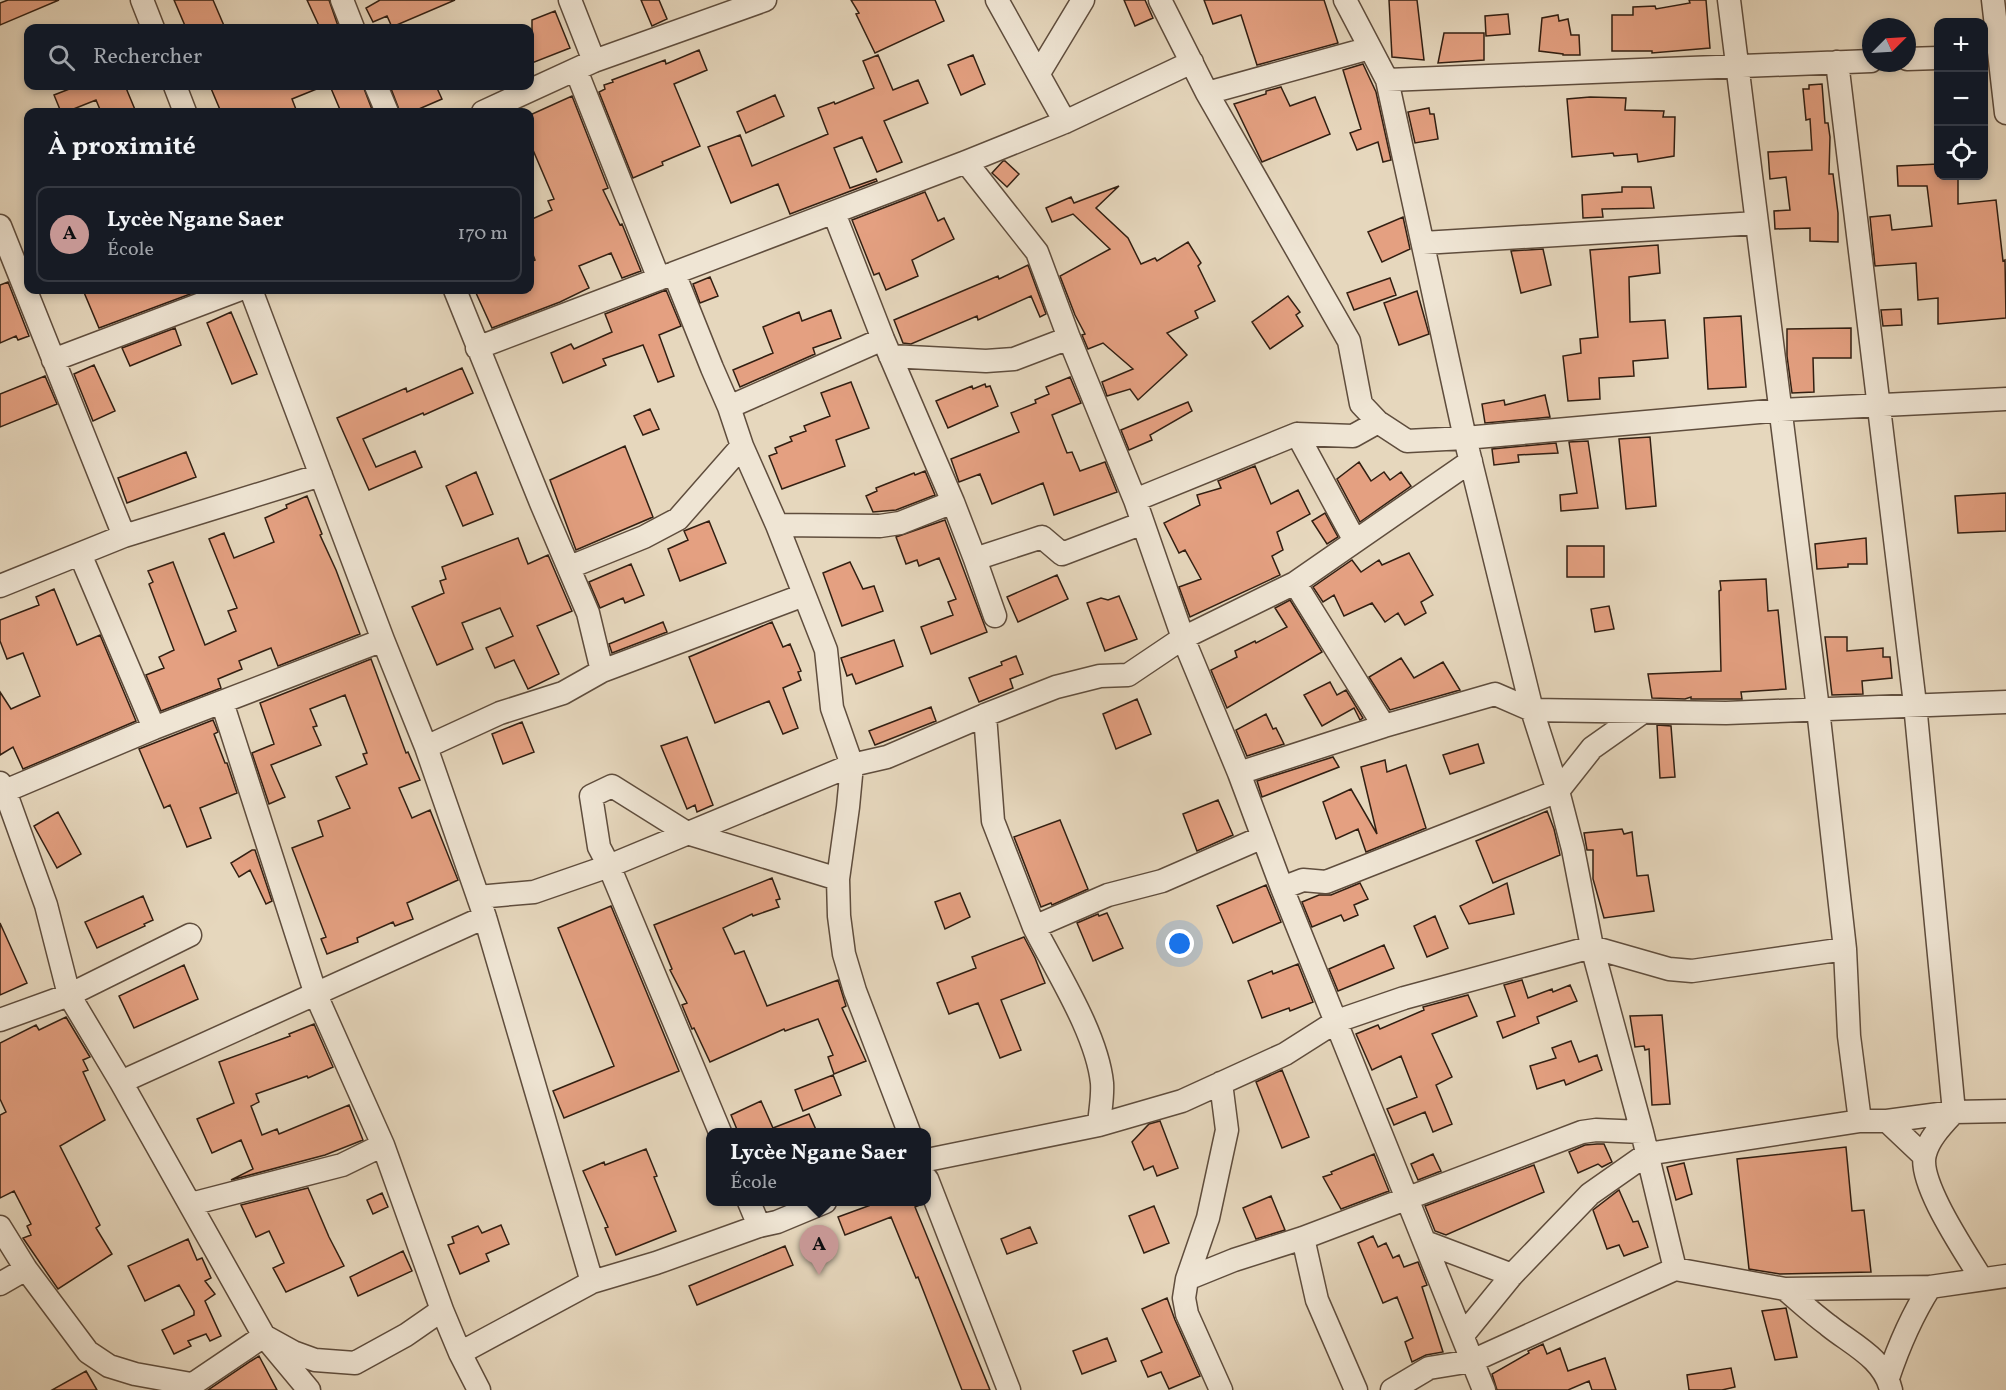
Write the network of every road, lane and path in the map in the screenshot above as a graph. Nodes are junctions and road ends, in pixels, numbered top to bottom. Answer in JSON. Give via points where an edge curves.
{"nodes":[{"id":1,"x":142,"y":0,"type":"edge"},
{"id":2,"x":342,"y":0,"type":"edge"},
{"id":3,"x":570,"y":0,"type":"edge"},
{"id":4,"x":765,"y":0,"type":"edge"},
{"id":5,"x":997,"y":0,"type":"edge"},
{"id":6,"x":1083,"y":0,"type":"edge"},
{"id":7,"x":1160,"y":0,"type":"edge"},
{"id":8,"x":1345,"y":0,"type":"edge"},
{"id":9,"x":1729,"y":0,"type":"edge"},
{"id":10,"x":1993,"y":0,"type":"edge"},
{"id":11,"x":151,"y":24,"type":"edge"},
{"id":12,"x":351,"y":24,"type":"edge"},
{"id":13,"x":1370,"y":48,"type":"junction"},
{"id":14,"x":1996,"y":56,"type":"edge"},
{"id":15,"x":1934,"y":58,"type":"edge"},
{"id":16,"x":1916,"y":59,"type":"edge"},
{"id":17,"x":1862,"y":61,"type":"edge"},
{"id":18,"x":1192,"y":62,"type":"junction"},
{"id":19,"x":1838,"y":62,"type":"junction"},
{"id":20,"x":585,"y":66,"type":"junction"},
{"id":21,"x":1737,"y":66,"type":"junction"},
{"id":22,"x":1039,"y":73,"type":"junction"},
{"id":23,"x":1387,"y":80,"type":"junction"},
{"id":24,"x":534,"y":89,"type":"edge"},
{"id":25,"x":177,"y":90,"type":"edge"},
{"id":26,"x":378,"y":90,"type":"edge"},
{"id":27,"x":532,"y":90,"type":"edge"},
{"id":28,"x":1207,"y":93,"type":"junction"},
{"id":29,"x":183,"y":108,"type":"edge"},
{"id":30,"x":385,"y":108,"type":"edge"},
{"id":31,"x":492,"y":108,"type":"edge"},
{"id":32,"x":2006,"y":113,"type":"edge"},
{"id":33,"x":1065,"y":122,"type":"junction"},
{"id":34,"x":966,"y":162,"type":"junction"},
{"id":35,"x":834,"y":213,"type":"junction"},
{"id":36,"x":1757,"y":223,"type":"junction"},
{"id":37,"x":0,"y":226,"type":"edge"},
{"id":38,"x":1423,"y":243,"type":"junction"},
{"id":39,"x":667,"y":276,"type":"junction"},
{"id":40,"x":24,"y":287,"type":"edge"},
{"id":41,"x":27,"y":294,"type":"edge"},
{"id":42,"x":227,"y":294,"type":"edge"},
{"id":43,"x":253,"y":294,"type":"edge"},
{"id":44,"x":457,"y":294,"type":"edge"},
{"id":45,"x":1069,"y":338,"type":"junction"},
{"id":46,"x":887,"y":347,"type":"junction"},
{"id":47,"x":477,"y":348,"type":"junction"},
{"id":48,"x":53,"y":360,"type":"junction"},
{"id":49,"x":2006,"y":399,"type":"edge"},
{"id":50,"x":1879,"y":406,"type":"junction"},
{"id":51,"x":729,"y":407,"type":"junction"},
{"id":52,"x":1780,"y":410,"type":"junction"},
{"id":53,"x":1378,"y":422,"type":"junction"},
{"id":54,"x":1297,"y":434,"type":"junction"},
{"id":55,"x":1465,"y":438,"type":"junction"},
{"id":56,"x":742,"y":446,"type":"junction"},
{"id":57,"x":1471,"y":461,"type":"junction"},
{"id":58,"x":321,"y":475,"type":"junction"},
{"id":59,"x":1135,"y":500,"type":"junction"},
{"id":60,"x":953,"y":502,"type":"junction"},
{"id":61,"x":1143,"y":523,"type":"junction"},
{"id":62,"x":777,"y":525,"type":"junction"},
{"id":63,"x":124,"y":536,"type":"junction"},
{"id":64,"x":1355,"y":542,"type":"junction"},
{"id":65,"x":80,"y":554,"type":"junction"},
{"id":66,"x":975,"y":559,"type":"junction"},
{"id":67,"x":570,"y":567,"type":"junction"},
{"id":68,"x":1295,"y":583,"type":"junction"},
{"id":69,"x":0,"y":586,"type":"edge"},
{"id":70,"x":804,"y":595,"type":"junction"},
{"id":71,"x":995,"y":616,"type":"dead end"},
{"id":72,"x":1183,"y":638,"type":"junction"},
{"id":73,"x":383,"y":640,"type":"junction"},
{"id":74,"x":602,"y":671,"type":"junction"},
{"id":75,"x":222,"y":702,"type":"junction"},
{"id":76,"x":2006,"y":702,"type":"edge"},
{"id":77,"x":1915,"y":704,"type":"junction"},
{"id":78,"x":1818,"y":709,"type":"junction"},
{"id":79,"x":1532,"y":710,"type":"junction"},
{"id":80,"x":1643,"y":712,"type":"junction"},
{"id":81,"x":985,"y":715,"type":"junction"},
{"id":82,"x":1384,"y":726,"type":"junction"},
{"id":83,"x":154,"y":728,"type":"junction"},
{"id":84,"x":426,"y":747,"type":"junction"},
{"id":85,"x":852,"y":765,"type":"junction"},
{"id":86,"x":1239,"y":773,"type":"junction"},
{"id":87,"x":2,"y":787,"type":"edge"},
{"id":88,"x":1558,"y":791,"type":"junction"},
{"id":89,"x":687,"y":833,"type":"junction"},
{"id":90,"x":1263,"y":837,"type":"junction"},
{"id":91,"x":609,"y":866,"type":"junction"},
{"id":92,"x":838,"y":879,"type":"junction"},
{"id":93,"x":1282,"y":888,"type":"junction"},
{"id":94,"x":482,"y":907,"type":"junction"},
{"id":95,"x":1034,"y":927,"type":"junction"},
{"id":96,"x":190,"y":935,"type":"dead end"},
{"id":97,"x":1592,"y":947,"type":"junction"},
{"id":98,"x":1845,"y":949,"type":"junction"},
{"id":99,"x":69,"y":995,"type":"junction"},
{"id":100,"x":316,"y":995,"type":"junction"},
{"id":101,"x":0,"y":1020,"type":"edge"},
{"id":102,"x":1337,"y":1021,"type":"junction"},
{"id":103,"x":121,"y":1082,"type":"junction"},
{"id":104,"x":1221,"y":1083,"type":"junction"},
{"id":105,"x":2006,"y":1111,"type":"edge"},
{"id":106,"x":1954,"y":1112,"type":"junction"},
{"id":107,"x":1860,"y":1121,"type":"junction"},
{"id":108,"x":1887,"y":1121,"type":"junction"},
{"id":109,"x":1099,"y":1125,"type":"junction"},
{"id":110,"x":718,"y":1128,"type":"edge"},
{"id":111,"x":907,"y":1128,"type":"edge"},
{"id":112,"x":1642,"y":1132,"type":"junction"},
{"id":113,"x":383,"y":1145,"type":"junction"},
{"id":114,"x":1647,"y":1154,"type":"junction"},
{"id":115,"x":1924,"y":1156,"type":"junction"},
{"id":116,"x":931,"y":1159,"type":"edge"},
{"id":117,"x":931,"y":1189,"type":"edge"},
{"id":118,"x":1408,"y":1199,"type":"junction"},
{"id":119,"x":191,"y":1204,"type":"junction"},
{"id":120,"x":751,"y":1206,"type":"edge"},
{"id":121,"x":815,"y":1206,"type":"edge"},
{"id":122,"x":759,"y":1226,"type":"junction"},
{"id":123,"x":0,"y":1227,"type":"edge"},
{"id":124,"x":1302,"y":1238,"type":"junction"},
{"id":125,"x":1425,"y":1242,"type":"junction"},
{"id":126,"x":26,"y":1269,"type":"junction"},
{"id":127,"x":1675,"y":1269,"type":"junction"},
{"id":128,"x":1512,"y":1275,"type":"junction"},
{"id":129,"x":2006,"y":1276,"type":"edge"},
{"id":130,"x":1981,"y":1278,"type":"junction"},
{"id":131,"x":1187,"y":1279,"type":"junction"},
{"id":132,"x":592,"y":1282,"type":"junction"},
{"id":133,"x":0,"y":1284,"type":"edge"},
{"id":134,"x":1930,"y":1287,"type":"junction"},
{"id":135,"x":1785,"y":1289,"type":"junction"},
{"id":136,"x":442,"y":1310,"type":"junction"},
{"id":137,"x":1463,"y":1335,"type":"junction"},
{"id":138,"x":264,"y":1336,"type":"junction"},
{"id":139,"x":460,"y":1353,"type":"junction"},
{"id":140,"x":1472,"y":1361,"type":"junction"},
{"id":141,"x":1889,"y":1384,"type":"edge"},
{"id":142,"x":188,"y":1387,"type":"edge"},
{"id":143,"x":309,"y":1390,"type":"edge"},
{"id":144,"x":479,"y":1390,"type":"edge"},
{"id":145,"x":1009,"y":1390,"type":"edge"},
{"id":146,"x":1221,"y":1390,"type":"edge"},
{"id":147,"x":1356,"y":1390,"type":"edge"},
{"id":148,"x":1392,"y":1390,"type":"edge"},
{"id":149,"x":1484,"y":1390,"type":"edge"}],
"edges":[{"from":1,"to":11,"type":"street"},
{"from":2,"to":12,"type":"street"},
{"from":3,"to":20,"type":"street"},
{"from":4,"to":20,"type":"street"},
{"from":5,"to":22,"type":"street"},
{"from":6,"to":22,"type":"street"},
{"from":7,"to":18,"type":"street"},
{"from":8,"to":13,"type":"street"},
{"from":9,"to":21,"type":"street"},
{"from":10,"to":14,"type":"street"},
{"from":13,"to":23,"type":"street"},
{"from":13,"to":28,"type":"street"},
{"from":14,"to":32,"type":"street"},
{"from":15,"to":16,"type":"street"},
{"from":17,"to":19,"type":"street"},
{"from":18,"to":28,"type":"street"},
{"from":18,"to":33,"type":"street"},
{"from":19,"to":21,"type":"street"},
{"from":19,"to":50,"type":"street"},
{"from":20,"to":24,"type":"street"},
{"from":20,"to":39,"type":"street"},
{"from":21,"to":23,"type":"street"},
{"from":21,"to":36,"type":"street"},
{"from":22,"to":33,"type":"street"},
{"from":23,"to":38,"type":"street"},
{"from":25,"to":29,"type":"street"},
{"from":26,"to":30,"type":"street"},
{"from":27,"to":31,"type":"street"},
{"from":28,"to":53,"type":"street","via":[[1349,341],[1361,404]]},
{"from":33,"to":34,"type":"street"},
{"from":34,"to":35,"type":"street"},
{"from":34,"to":45,"type":"street","via":[[1037,252]]},
{"from":35,"to":39,"type":"street"},
{"from":35,"to":46,"type":"street"},
{"from":36,"to":38,"type":"street"},
{"from":36,"to":52,"type":"street"},
{"from":37,"to":40,"type":"street"},
{"from":38,"to":55,"type":"street"},
{"from":39,"to":47,"type":"street"},
{"from":39,"to":51,"type":"street"},
{"from":41,"to":48,"type":"street"},
{"from":42,"to":48,"type":"street"},
{"from":43,"to":58,"type":"street"},
{"from":44,"to":47,"type":"street"},
{"from":45,"to":46,"type":"street","via":[[1014,359],[986,362]]},
{"from":45,"to":59,"type":"street"},
{"from":46,"to":51,"type":"street"},
{"from":46,"to":60,"type":"street"},
{"from":47,"to":67,"type":"street"},
{"from":48,"to":63,"type":"street"},
{"from":49,"to":50,"type":"street"},
{"from":50,"to":52,"type":"street"},
{"from":50,"to":77,"type":"street"},
{"from":51,"to":56,"type":"street"},
{"from":52,"to":55,"type":"street"},
{"from":52,"to":78,"type":"street"},
{"from":53,"to":54,"type":"street","via":[[1353,436]]},
{"from":53,"to":55,"type":"street","via":[[1407,441]]},
{"from":54,"to":59,"type":"street"},
{"from":54,"to":64,"type":"street"},
{"from":55,"to":57,"type":"street"},
{"from":56,"to":62,"type":"street"},
{"from":56,"to":67,"type":"street","via":[[678,519]]},
{"from":57,"to":64,"type":"street"},
{"from":57,"to":79,"type":"street"},
{"from":58,"to":63,"type":"street"},
{"from":58,"to":73,"type":"street"},
{"from":59,"to":61,"type":"street"},
{"from":60,"to":62,"type":"street","via":[[900,523],[880,526]]},
{"from":60,"to":66,"type":"street"},
{"from":61,"to":66,"type":"street","via":[[1062,554],[1042,537]]},
{"from":61,"to":72,"type":"street"},
{"from":62,"to":70,"type":"street"},
{"from":63,"to":65,"type":"street"},
{"from":64,"to":68,"type":"street"},
{"from":65,"to":69,"type":"street"},
{"from":65,"to":83,"type":"street"},
{"from":66,"to":71,"type":"street"},
{"from":67,"to":74,"type":"street","via":[[588,613]]},
{"from":68,"to":72,"type":"street"},
{"from":68,"to":82,"type":"street"},
{"from":70,"to":74,"type":"street"},
{"from":70,"to":85,"type":"street","via":[[826,650],[832,708]]},
{"from":72,"to":81,"type":"street","via":[[1128,675],[1100,676],[1056,687]]},
{"from":72,"to":86,"type":"street"},
{"from":73,"to":75,"type":"street"},
{"from":73,"to":84,"type":"street"},
{"from":74,"to":84,"type":"street","via":[[563,693],[500,713]]},
{"from":75,"to":83,"type":"street"},
{"from":75,"to":100,"type":"street"},
{"from":76,"to":77,"type":"street"},
{"from":77,"to":78,"type":"street"},
{"from":77,"to":106,"type":"street"},
{"from":78,"to":80,"type":"street"},
{"from":78,"to":98,"type":"street"},
{"from":79,"to":80,"type":"street"},
{"from":79,"to":82,"type":"street","via":[[1495,694]]},
{"from":79,"to":88,"type":"street"},
{"from":80,"to":88,"type":"street","via":[[1592,748]]},
{"from":81,"to":85,"type":"street","via":[[887,757]]},
{"from":81,"to":95,"type":"street","via":[[993,821]]},
{"from":82,"to":86,"type":"street"},
{"from":83,"to":87,"type":"street"},
{"from":84,"to":94,"type":"street"},
{"from":85,"to":89,"type":"street"},
{"from":85,"to":92,"type":"street"},
{"from":86,"to":90,"type":"street"},
{"from":87,"to":99,"type":"street","via":[[46,905]]},
{"from":88,"to":93,"type":"street","via":[[1326,882],[1303,880]]},
{"from":88,"to":97,"type":"street"},
{"from":89,"to":91,"type":"street"},
{"from":89,"to":91,"type":"street","via":[[612,786],[591,796],[599,847]]},
{"from":89,"to":92,"type":"street"},
{"from":90,"to":93,"type":"street"},
{"from":90,"to":95,"type":"street","via":[[1162,881],[1108,895]]},
{"from":91,"to":94,"type":"street"},
{"from":91,"to":110,"type":"street"},
{"from":92,"to":111,"type":"street","via":[[844,954]]},
{"from":93,"to":102,"type":"street"},
{"from":94,"to":100,"type":"street"},
{"from":94,"to":132,"type":"street"},
{"from":95,"to":109,"type":"street","via":[[1095,1050],[1102,1084]]},
{"from":96,"to":99,"type":"street"},
{"from":97,"to":98,"type":"street","via":[[1669,969],[1692,971]]},
{"from":97,"to":102,"type":"street","via":[[1404,998]]},
{"from":97,"to":112,"type":"street"},
{"from":98,"to":107,"type":"street","via":[[1849,1036]]},
{"from":99,"to":101,"type":"street"},
{"from":99,"to":103,"type":"street"},
{"from":100,"to":103,"type":"street"},
{"from":100,"to":113,"type":"street"},
{"from":102,"to":104,"type":"street","via":[[1285,1054]]},
{"from":102,"to":118,"type":"street"},
{"from":103,"to":119,"type":"street"},
{"from":104,"to":109,"type":"street","via":[[1182,1101]]},
{"from":104,"to":131,"type":"street","via":[[1227,1130],[1208,1218]]},
{"from":105,"to":106,"type":"street"},
{"from":106,"to":108,"type":"street"},
{"from":106,"to":115,"type":"street"},
{"from":107,"to":108,"type":"street"},
{"from":107,"to":114,"type":"street"},
{"from":108,"to":115,"type":"street"},
{"from":109,"to":116,"type":"street"},
{"from":112,"to":114,"type":"street"},
{"from":112,"to":118,"type":"street","via":[[1582,1132]]},
{"from":113,"to":119,"type":"street","via":[[342,1164]]},
{"from":113,"to":136,"type":"street"},
{"from":114,"to":127,"type":"street"},
{"from":114,"to":128,"type":"street","via":[[1590,1194]]},
{"from":115,"to":130,"type":"street","via":[[1929,1184],[1941,1212]]},
{"from":117,"to":145,"type":"street"},
{"from":118,"to":124,"type":"street"},
{"from":118,"to":125,"type":"street"},
{"from":119,"to":138,"type":"street"},
{"from":120,"to":122,"type":"street"},
{"from":121,"to":122,"type":"street"},
{"from":122,"to":132,"type":"street"},
{"from":123,"to":126,"type":"street"},
{"from":124,"to":131,"type":"street"},
{"from":124,"to":147,"type":"street","via":[[1317,1300]]},
{"from":125,"to":128,"type":"street"},
{"from":125,"to":137,"type":"street"},
{"from":126,"to":133,"type":"street"},
{"from":126,"to":142,"type":"street","via":[[88,1352],[109,1366]]},
{"from":127,"to":135,"type":"street"},
{"from":127,"to":140,"type":"street"},
{"from":128,"to":137,"type":"street"},
{"from":129,"to":130,"type":"street"},
{"from":130,"to":134,"type":"street"},
{"from":131,"to":146,"type":"street","via":[[1186,1314]]},
{"from":132,"to":139,"type":"street"},
{"from":134,"to":135,"type":"street"},
{"from":134,"to":141,"type":"street","via":[[1901,1340]]},
{"from":135,"to":141,"type":"street","via":[[1872,1358]]},
{"from":136,"to":138,"type":"street","via":[[355,1363],[315,1360]]},
{"from":136,"to":139,"type":"street"},
{"from":137,"to":140,"type":"street"},
{"from":138,"to":142,"type":"street"},
{"from":138,"to":143,"type":"street"},
{"from":139,"to":144,"type":"street"},
{"from":140,"to":148,"type":"street","via":[[1429,1368]]},
{"from":140,"to":149,"type":"street"}]}
